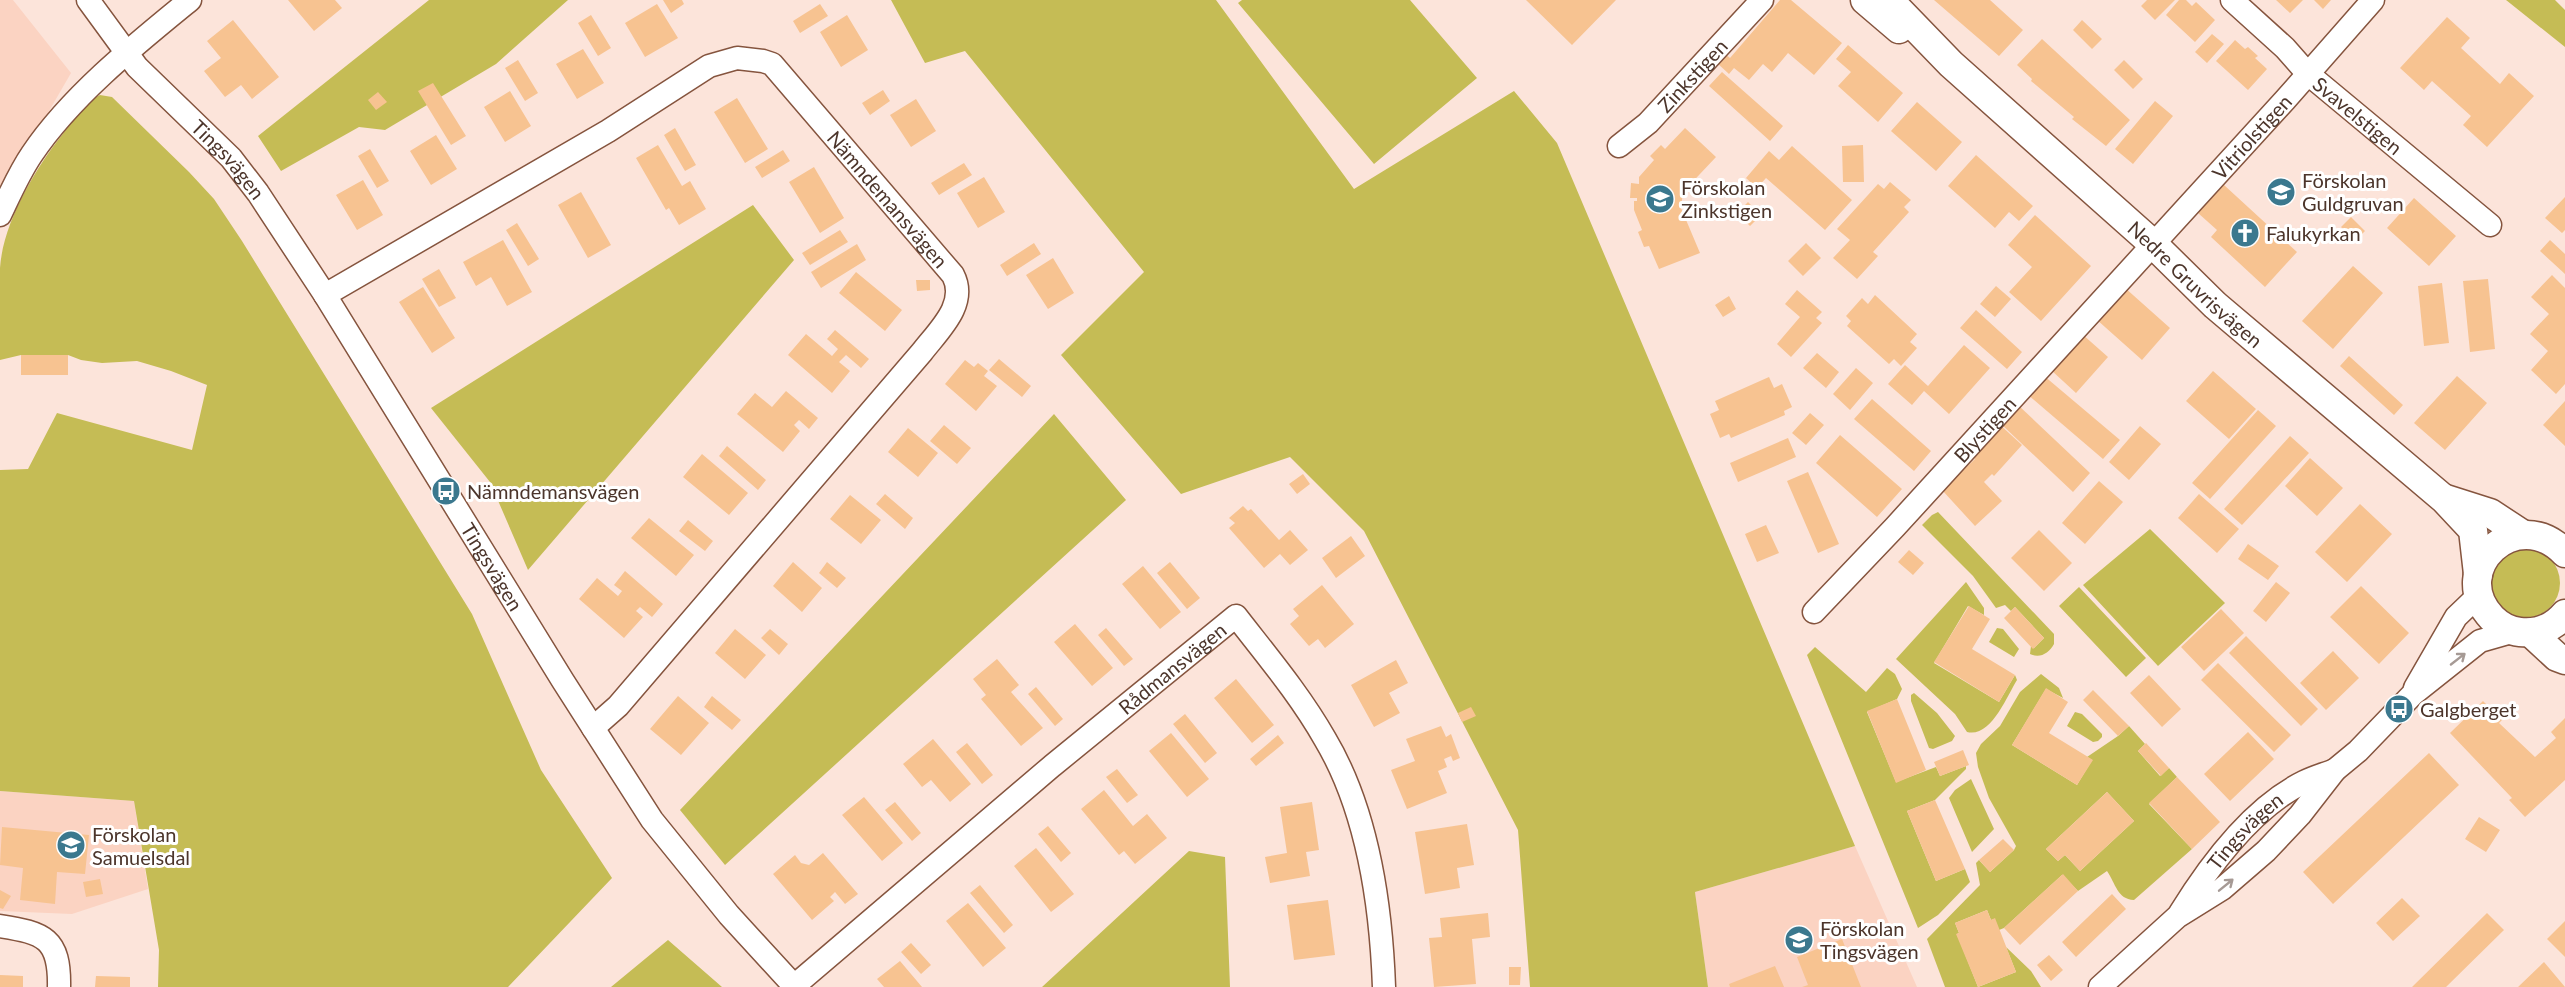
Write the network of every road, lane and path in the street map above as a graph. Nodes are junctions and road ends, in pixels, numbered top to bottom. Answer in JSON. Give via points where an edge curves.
{"nodes":[{"id":1,"x":88,"y":0,"type":"edge"},
{"id":2,"x":190,"y":0,"type":"edge"},
{"id":3,"x":1762,"y":0,"type":"edge"},
{"id":4,"x":1865,"y":0,"type":"edge"},
{"id":5,"x":1890,"y":0,"type":"edge"},
{"id":6,"x":2232,"y":0,"type":"edge"},
{"id":7,"x":2373,"y":0,"type":"edge"},
{"id":8,"x":125,"y":52,"type":"junction"},
{"id":9,"x":1951,"y":64,"type":"junction"},
{"id":10,"x":2307,"y":73,"type":"junction"},
{"id":11,"x":1619,"y":146,"type":"dead end"},
{"id":12,"x":0,"y":216,"type":"edge"},
{"id":13,"x":2490,"y":225,"type":"dead end"},
{"id":14,"x":2152,"y":243,"type":"junction"},
{"id":15,"x":325,"y":296,"type":"junction"},
{"id":16,"x":2444,"y":499,"type":"junction"},
{"id":17,"x":2522,"y":534,"type":"junction"},
{"id":18,"x":2565,"y":553,"type":"edge"},
{"id":19,"x":2478,"y":584,"type":"junction"},
{"id":20,"x":1814,"y":612,"type":"dead end"},
{"id":21,"x":2565,"y":614,"type":"edge"},
{"id":22,"x":2523,"y":632,"type":"junction"},
{"id":23,"x":2565,"y":660,"type":"edge"},
{"id":24,"x":2412,"y":695,"type":"junction"},
{"id":25,"x":594,"y":728,"type":"junction"},
{"id":26,"x":2335,"y":770,"type":"junction"},
{"id":27,"x":2177,"y":916,"type":"junction"},
{"id":28,"x":0,"y":926,"type":"edge"},
{"id":29,"x":59,"y":987,"type":"edge"},
{"id":30,"x":795,"y":987,"type":"edge"},
{"id":31,"x":1384,"y":987,"type":"edge"},
{"id":32,"x":2100,"y":987,"type":"edge"}],
"edges":[{"from":1,"to":8,"type":"street","name":"Tingsvägen"},
{"from":2,"to":8,"type":"street"},
{"from":3,"to":11,"type":"street","name":"Zinkstigen","via":[[1648,123]]},
{"from":4,"to":9,"type":"street","name":"Nedre Gruvrisvägen","via":[[1888,22]]},
{"from":5,"to":9,"type":"street","name":"Nedre Gruvrisvägen"},
{"from":6,"to":10,"type":"street","name":"Svavelstigen"},
{"from":7,"to":10,"type":"street","name":"Vitriolstigen"},
{"from":8,"to":12,"type":"street","via":[[37,147]]},
{"from":8,"to":15,"type":"street","name":"Tingsvägen","via":[[231,158]]},
{"from":9,"to":14,"type":"street","name":"Nedre Gruvrisvägen"},
{"from":10,"to":13,"type":"street","name":"Svavelstigen"},
{"from":10,"to":14,"type":"street","name":"Vitriolstigen"},
{"from":14,"to":16,"type":"street","name":"Nedre Gruvrisvägen","via":[[2231,319]]},
{"from":14,"to":20,"type":"street","name":"Blystigen"},
{"from":15,"to":25,"type":"street","name":"Tingsvägen"},
{"from":15,"to":25,"type":"street","name":"Nämndemansvägen","via":[[608,131],[709,66],[737,58],[771,64],[953,275],[958,291],[955,306],[922,352],[618,706]]},
{"from":16,"to":17,"type":"street","name":"Nedre Gruvrisvägen","via":[[2490,513]]},
{"from":16,"to":19,"type":"street","name":"Nedre Gruvrisvägen","via":[[2473,530]]},
{"from":17,"to":18,"type":"street","name":"Nedre Gruvrisvägen","via":[[2542,536]]},
{"from":17,"to":19,"type":"street","via":[[2498,543],[2482,562]]},
{"from":19,"to":22,"type":"street","via":[[2482,605],[2495,622]]},
{"from":19,"to":24,"type":"street","name":"Tingsvägen"},
{"from":21,"to":22,"type":"street","via":[[2548,628]]},
{"from":22,"to":23,"type":"street"},
{"from":24,"to":22,"type":"street","name":"Tingsvägen","one_way":true,"via":[[2480,641]]},
{"from":24,"to":26,"type":"street","name":"Tingsvägen"},
{"from":25,"to":30,"type":"street","name":"Tingsvägen","via":[[652,820],[729,915]]},
{"from":27,"to":26,"type":"street","name":"Tingsvägen","one_way":true,"via":[[2222,889],[2266,851]]},
{"from":26,"to":27,"type":"street","name":"Tingsvägen","via":[[2303,783],[2268,807],[2203,875]]},
{"from":27,"to":32,"type":"street","name":"Tingsvägen"},
{"from":28,"to":29,"type":"street","via":[[32,932],[46,940],[57,960]]},
{"from":30,"to":31,"type":"street","name":"Rådmansvägen","via":[[1043,774],[1236,616],[1318,726],[1349,789],[1371,875]]}]}
